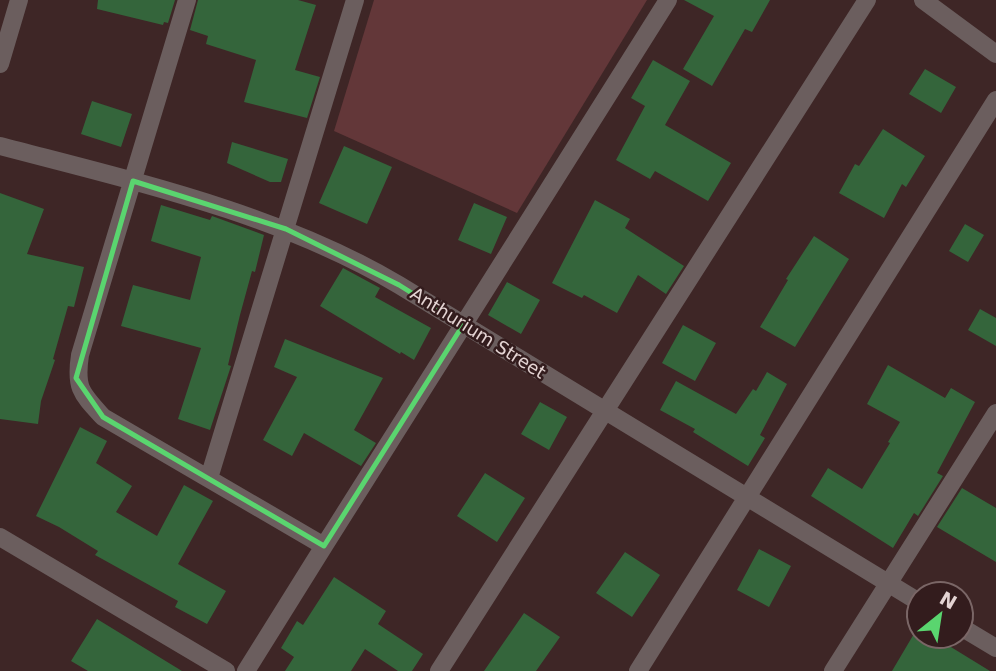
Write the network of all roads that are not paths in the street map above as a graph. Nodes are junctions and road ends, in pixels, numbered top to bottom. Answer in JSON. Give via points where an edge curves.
{"nodes":[{"id":1,"x":19,"y":0,"type":"edge"},
{"id":2,"x":187,"y":0,"type":"edge"},
{"id":3,"x":355,"y":0,"type":"edge"},
{"id":4,"x":668,"y":0,"type":"edge"},
{"id":5,"x":867,"y":0,"type":"edge"},
{"id":6,"x":923,"y":0,"type":"edge"},
{"id":7,"x":996,"y":54,"type":"edge"},
{"id":8,"x":0,"y":64,"type":"edge"},
{"id":9,"x":996,"y":100,"type":"edge"},
{"id":10,"x":0,"y":146,"type":"edge"},
{"id":11,"x":133,"y":181,"type":"junction"},
{"id":12,"x":285,"y":229,"type":"junction"},
{"id":13,"x":463,"y":325,"type":"junction"},
{"id":14,"x":605,"y":411,"type":"junction"},
{"id":15,"x":996,"y":413,"type":"edge"},
{"id":16,"x":209,"y":478,"type":"junction"},
{"id":17,"x":748,"y":498,"type":"junction"},
{"id":18,"x":0,"y":537,"type":"edge"},
{"id":19,"x":324,"y":546,"type":"junction"},
{"id":20,"x":888,"y":583,"type":"junction"},
{"id":21,"x":905,"y":593,"type":"edge"},
{"id":22,"x":975,"y":635,"type":"edge"},
{"id":23,"x":996,"y":648,"type":"edge"},
{"id":24,"x":226,"y":671,"type":"edge"},
{"id":25,"x":246,"y":671,"type":"edge"},
{"id":26,"x":439,"y":671,"type":"edge"},
{"id":27,"x":638,"y":671,"type":"edge"},
{"id":28,"x":833,"y":671,"type":"edge"}],
"edges":[{"from":1,"to":8,"type":"street"},
{"from":2,"to":11,"type":"street"},
{"from":3,"to":12,"type":"street"},
{"from":4,"to":13,"type":"street"},
{"from":5,"to":14,"type":"street"},
{"from":6,"to":7,"type":"street"},
{"from":9,"to":17,"type":"street"},
{"from":10,"to":11,"type":"street","name":"Anthurium Street"},
{"from":11,"to":12,"type":"street","name":"Anthurium Street"},
{"from":11,"to":16,"type":"street","via":[[76,378],[85,398],[103,417]]},
{"from":12,"to":13,"type":"street","name":"Anthurium Street","via":[[368,266]]},
{"from":12,"to":16,"type":"street"},
{"from":13,"to":14,"type":"street","name":"Anthurium Street"},
{"from":13,"to":19,"type":"street"},
{"from":14,"to":17,"type":"street","name":"Anthurium Street"},
{"from":14,"to":26,"type":"street"},
{"from":15,"to":20,"type":"street"},
{"from":16,"to":19,"type":"street"},
{"from":17,"to":20,"type":"street","name":"Anthurium Street"},
{"from":17,"to":27,"type":"street"},
{"from":18,"to":24,"type":"street"},
{"from":19,"to":25,"type":"street"},
{"from":20,"to":21,"type":"street","name":"Anthurium Street"},
{"from":20,"to":28,"type":"street"},
{"from":22,"to":23,"type":"street"}]}
